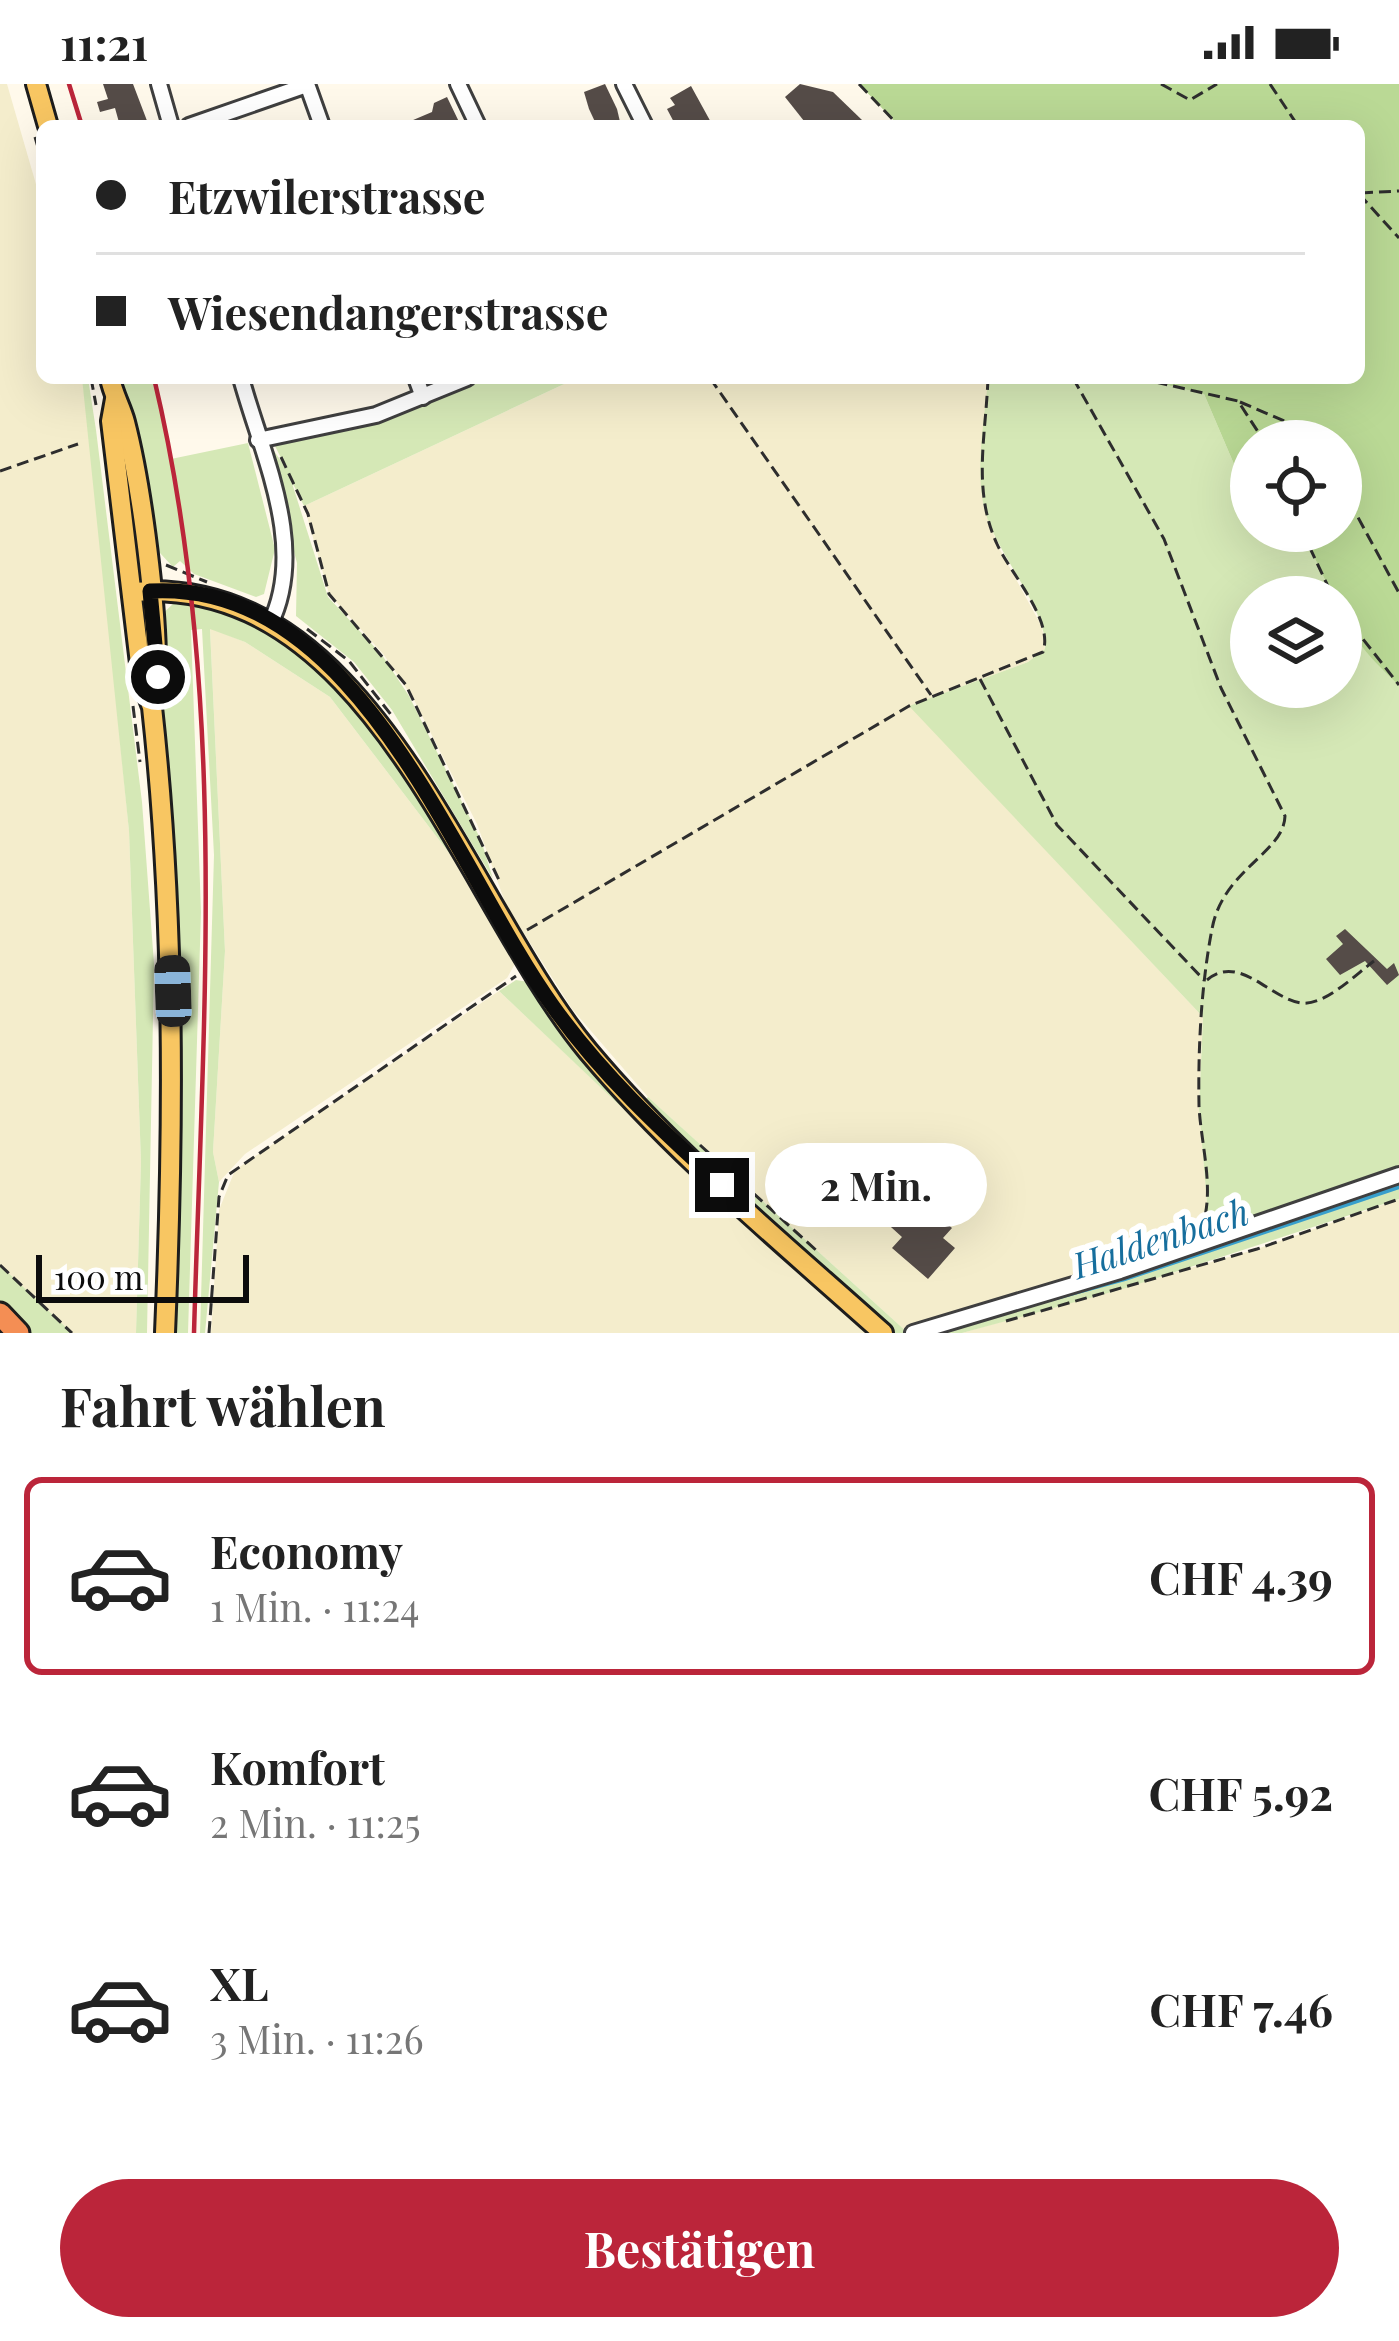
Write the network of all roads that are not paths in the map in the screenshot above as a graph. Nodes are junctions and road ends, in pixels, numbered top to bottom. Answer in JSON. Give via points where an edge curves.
{"nodes":[{"id":1,"x":35,"y":84,"type":"edge"},
{"id":2,"x":159,"y":84,"type":"edge"},
{"id":3,"x":458,"y":84,"type":"edge"},
{"id":4,"x":624,"y":84,"type":"edge"},
{"id":5,"x":307,"y":85,"type":"edge"},
{"id":6,"x":47,"y":120,"type":"edge"},
{"id":7,"x":169,"y":120,"type":"edge"},
{"id":8,"x":206,"y":120,"type":"edge"},
{"id":9,"x":320,"y":120,"type":"edge"},
{"id":10,"x":475,"y":120,"type":"edge"},
{"id":11,"x":642,"y":120,"type":"edge"},
{"id":12,"x":111,"y":384,"type":"edge"},
{"id":13,"x":243,"y":384,"type":"edge"},
{"id":14,"x":418,"y":384,"type":"edge"},
{"id":15,"x":453,"y":384,"type":"edge"},
{"id":16,"x":423,"y":397,"type":"junction"},
{"id":17,"x":258,"y":440,"type":"junction"},
{"id":18,"x":141,"y":592,"type":"junction"},
{"id":19,"x":270,"y":624,"type":"junction"},
{"id":20,"x":1399,"y":1174,"type":"edge"},
{"id":21,"x":0,"y":1314,"type":"edge"},
{"id":22,"x":18,"y":1333,"type":"edge"},
{"id":23,"x":164,"y":1333,"type":"edge"},
{"id":24,"x":883,"y":1333,"type":"edge"},
{"id":25,"x":913,"y":1333,"type":"edge"}],
"edges":[{"from":1,"to":6,"type":"main road"},
{"from":2,"to":7,"type":"street"},
{"from":3,"to":10,"type":"street"},
{"from":4,"to":11,"type":"street"},
{"from":5,"to":8,"type":"street"},
{"from":5,"to":9,"type":"street"},
{"from":12,"to":18,"type":"main road"},
{"from":13,"to":17,"type":"street"},
{"from":14,"to":16,"type":"street"},
{"from":15,"to":16,"type":"street"},
{"from":16,"to":17,"type":"street"},
{"from":17,"to":19,"type":"street","via":[[287,550]]},
{"from":18,"to":19,"type":"main road","via":[[217,601]]},
{"from":18,"to":23,"type":"main road","via":[[143,707],[174,1036]]},
{"from":19,"to":24,"type":"main road","via":[[325,661],[377,719],[527,968],[626,1094]]},
{"from":20,"to":25,"type":"street"},
{"from":21,"to":22,"type":"highway"}]}
